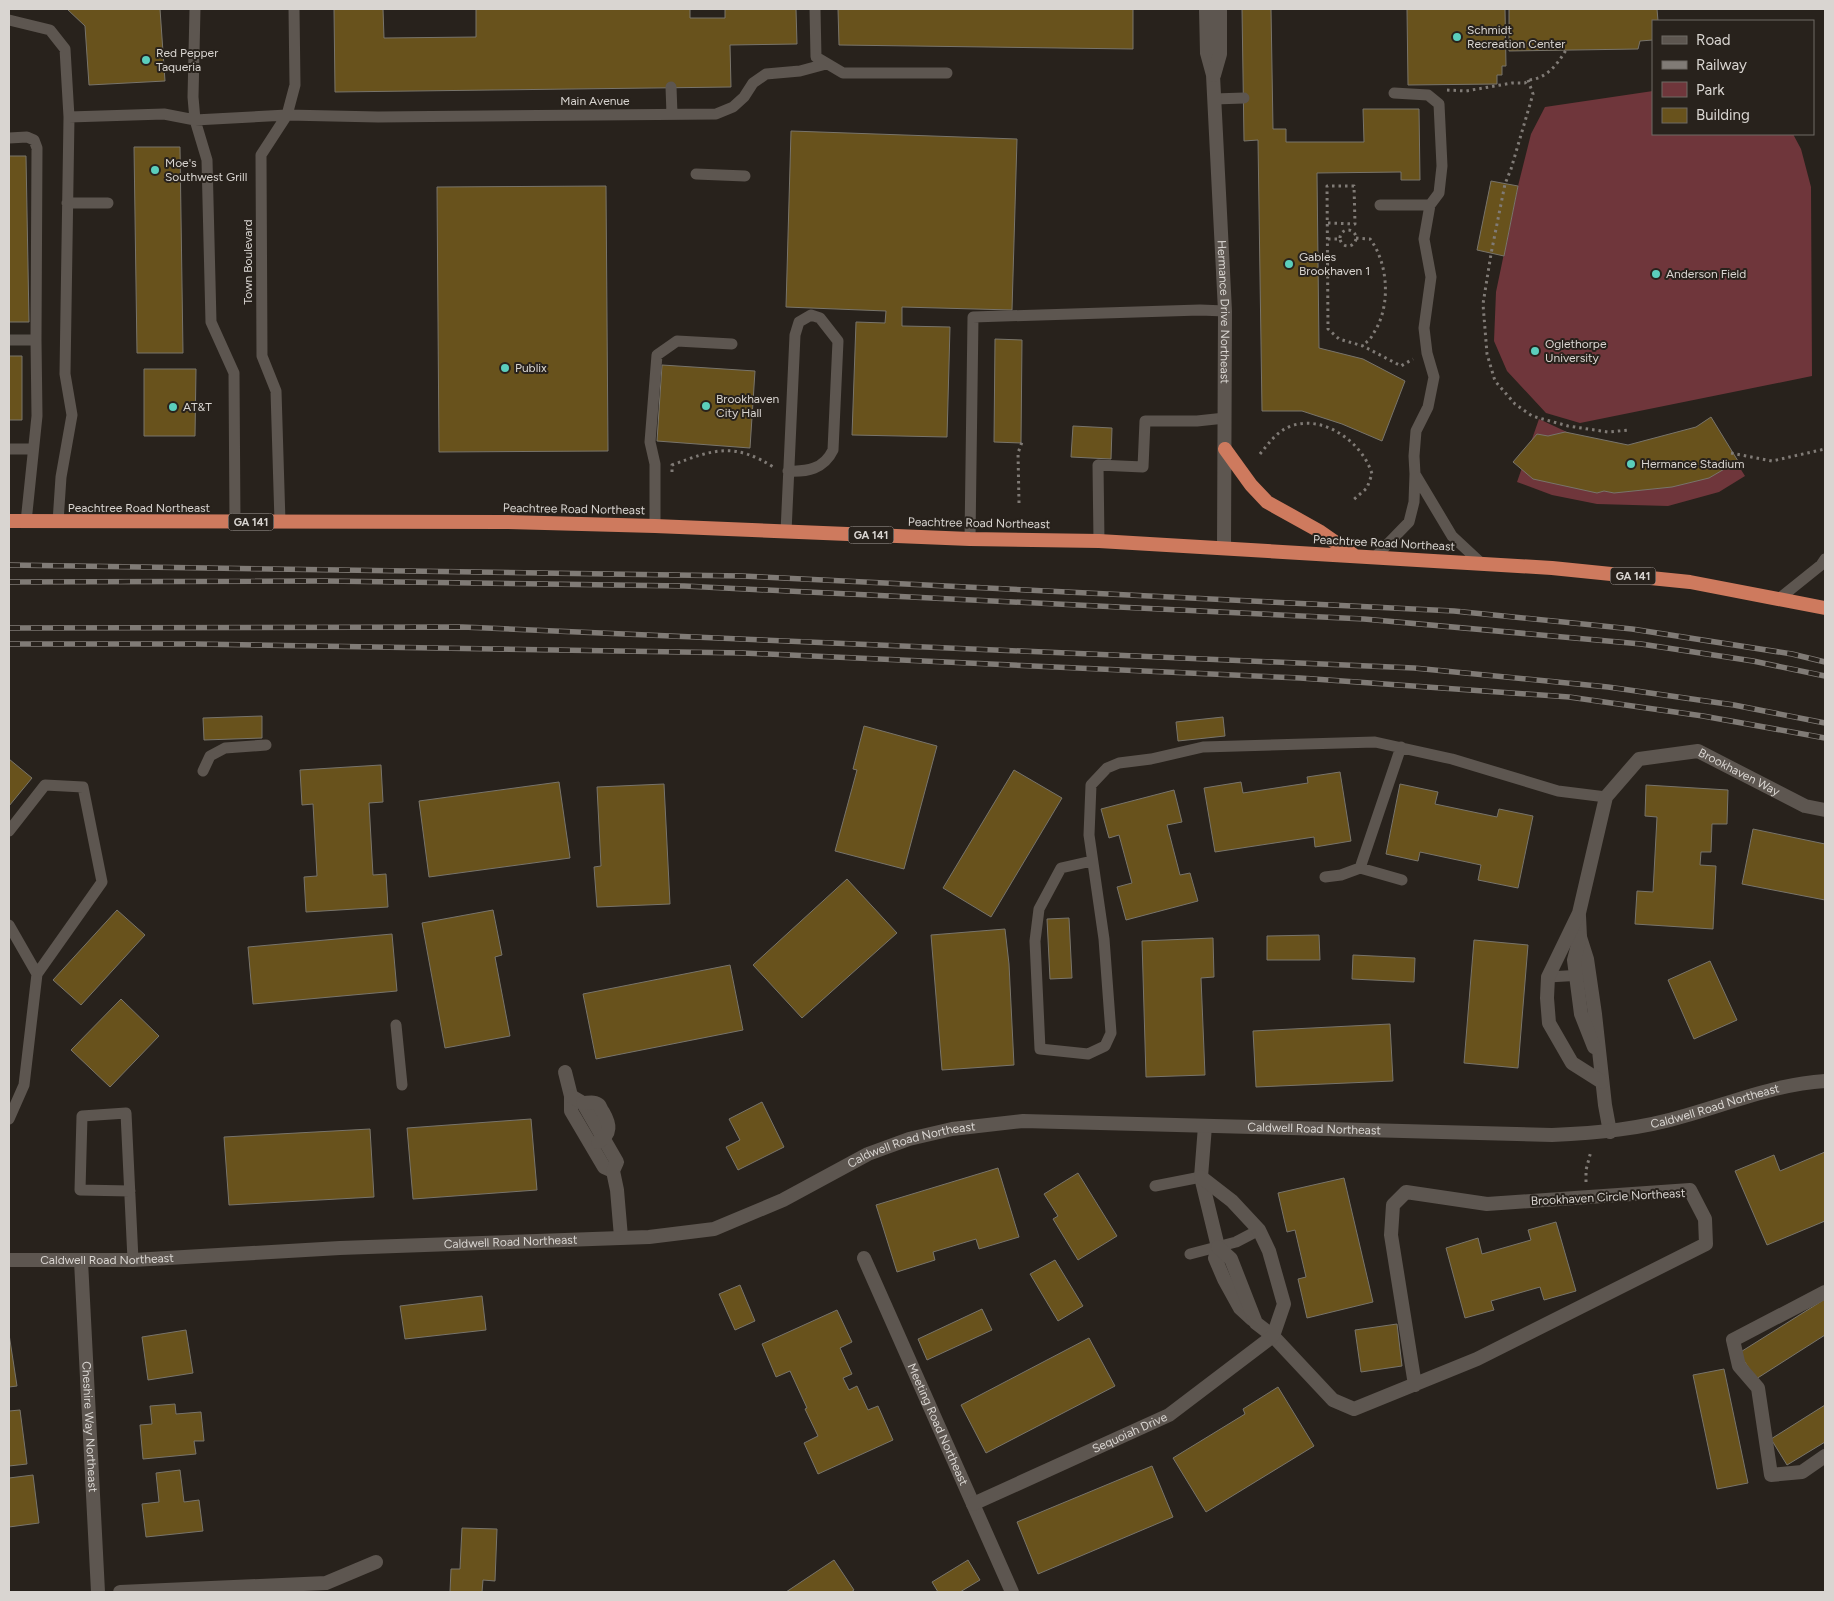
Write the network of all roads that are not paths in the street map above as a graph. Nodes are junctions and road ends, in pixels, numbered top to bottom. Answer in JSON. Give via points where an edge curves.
{"nodes":[{"id":1,"x":195,"y":9,"type":"edge"},
{"id":2,"x":294,"y":9,"type":"edge"},
{"id":3,"x":815,"y":9,"type":"edge"},
{"id":4,"x":1206,"y":9,"type":"edge"},
{"id":5,"x":1220,"y":9,"type":"edge"},
{"id":6,"x":9,"y":20,"type":"edge"},
{"id":7,"x":826,"y":64,"type":"junction"},
{"id":8,"x":947,"y":73,"type":"dead end"},
{"id":9,"x":1213,"y":75,"type":"junction"},
{"id":10,"x":671,"y":88,"type":"dead end"},
{"id":11,"x":1394,"y":93,"type":"dead end"},
{"id":12,"x":1244,"y":98,"type":"dead end"},
{"id":13,"x":1214,"y":99,"type":"junction"},
{"id":14,"x":672,"y":114,"type":"junction"},
{"id":15,"x":288,"y":115,"type":"junction"},
{"id":16,"x":69,"y":117,"type":"junction"},
{"id":17,"x":195,"y":120,"type":"junction"},
{"id":18,"x":9,"y":138,"type":"edge"},
{"id":19,"x":696,"y":174,"type":"dead end"},
{"id":20,"x":745,"y":176,"type":"dead end"},
{"id":21,"x":67,"y":203,"type":"junction"},
{"id":22,"x":108,"y":203,"type":"dead end"},
{"id":23,"x":1380,"y":204,"type":"dead end"},
{"id":24,"x":1430,"y":205,"type":"junction"},
{"id":25,"x":1225,"y":312,"type":"junction"},
{"id":26,"x":9,"y":340,"type":"edge"},
{"id":27,"x":36,"y":340,"type":"junction"},
{"id":28,"x":732,"y":344,"type":"dead end"},
{"id":29,"x":1225,"y":418,"type":"junction"},
{"id":30,"x":9,"y":448,"type":"edge"},
{"id":31,"x":32,"y":449,"type":"junction"},
{"id":32,"x":1225,"y":449,"type":"junction"},
{"id":33,"x":783,"y":471,"type":"junction"},
{"id":34,"x":1415,"y":474,"type":"junction"},
{"id":35,"x":9,"y":521,"type":"edge"},
{"id":36,"x":26,"y":522,"type":"junction"},
{"id":37,"x":58,"y":522,"type":"junction"},
{"id":38,"x":280,"y":522,"type":"junction"},
{"id":39,"x":235,"y":523,"type":"junction"},
{"id":40,"x":655,"y":526,"type":"junction"},
{"id":41,"x":786,"y":532,"type":"junction"},
{"id":42,"x":970,"y":539,"type":"junction"},
{"id":43,"x":1098,"y":541,"type":"junction"},
{"id":44,"x":1224,"y":548,"type":"junction"},
{"id":45,"x":1355,"y":556,"type":"junction"},
{"id":46,"x":1375,"y":557,"type":"junction"},
{"id":47,"x":1825,"y":559,"type":"edge"},
{"id":48,"x":1481,"y":563,"type":"junction"},
{"id":49,"x":1780,"y":598,"type":"junction"},
{"id":50,"x":1825,"y":608,"type":"edge"},
{"id":51,"x":266,"y":745,"type":"dead end"},
{"id":52,"x":1401,"y":747,"type":"junction"},
{"id":53,"x":202,"y":771,"type":"dead end"},
{"id":54,"x":1606,"y":797,"type":"junction"},
{"id":55,"x":1825,"y":810,"type":"edge"},
{"id":56,"x":9,"y":831,"type":"edge"},
{"id":57,"x":1092,"y":861,"type":"junction"},
{"id":58,"x":1360,"y":868,"type":"junction"},
{"id":59,"x":1325,"y":877,"type":"dead end"},
{"id":60,"x":1402,"y":880,"type":"dead end"},
{"id":61,"x":1579,"y":913,"type":"junction"},
{"id":62,"x":9,"y":926,"type":"edge"},
{"id":63,"x":38,"y":974,"type":"junction"},
{"id":64,"x":1583,"y":975,"type":"junction"},
{"id":65,"x":1548,"y":977,"type":"junction"},
{"id":66,"x":396,"y":1025,"type":"dead end"},
{"id":67,"x":566,"y":1072,"type":"dead end"},
{"id":68,"x":1825,"y":1081,"type":"edge"},
{"id":69,"x":1602,"y":1082,"type":"junction"},
{"id":70,"x":402,"y":1085,"type":"dead end"},
{"id":71,"x":9,"y":1118,"type":"edge"},
{"id":72,"x":1205,"y":1126,"type":"junction"},
{"id":73,"x":1610,"y":1132,"type":"junction"},
{"id":74,"x":1201,"y":1177,"type":"junction"},
{"id":75,"x":1155,"y":1186,"type":"dead end"},
{"id":76,"x":130,"y":1191,"type":"junction"},
{"id":77,"x":1258,"y":1230,"type":"junction"},
{"id":78,"x":621,"y":1237,"type":"junction"},
{"id":79,"x":1218,"y":1247,"type":"junction"},
{"id":80,"x":1190,"y":1254,"type":"dead end"},
{"id":81,"x":864,"y":1258,"type":"dead end"},
{"id":82,"x":9,"y":1260,"type":"edge"},
{"id":83,"x":133,"y":1260,"type":"junction"},
{"id":84,"x":81,"y":1261,"type":"junction"},
{"id":85,"x":1825,"y":1292,"type":"edge"},
{"id":86,"x":1273,"y":1336,"type":"junction"},
{"id":87,"x":1415,"y":1384,"type":"junction"},
{"id":88,"x":1825,"y":1456,"type":"edge"},
{"id":89,"x":973,"y":1504,"type":"junction"},
{"id":90,"x":376,"y":1562,"type":"dead end"},
{"id":91,"x":98,"y":1592,"type":"edge"},
{"id":92,"x":120,"y":1592,"type":"edge"},
{"id":93,"x":1012,"y":1592,"type":"edge"}],
"edges":[{"from":1,"to":17,"type":"lane"},
{"from":2,"to":15,"type":"lane","name":"Town Boulevard","via":[[295,85]]},
{"from":3,"to":7,"type":"lane","via":[[816,57]]},
{"from":4,"to":9,"type":"street","name":"Hermance Drive Northeast","via":[[1207,53]]},
{"from":5,"to":9,"type":"street","name":"Hermance Drive Northeast","via":[[1220,54]]},
{"from":6,"to":16,"type":"lane","via":[[50,30],[65,49]]},
{"from":7,"to":8,"type":"lane","via":[[843,73]]},
{"from":7,"to":14,"type":"lane","name":"Main Avenue","via":[[800,71],[766,74],[753,83],[733,107],[716,114]]},
{"from":9,"to":13,"type":"street","name":"Hermance Drive Northeast"},
{"from":10,"to":14,"type":"lane"},
{"from":11,"to":24,"type":"lane","via":[[1428,95],[1439,104],[1442,166],[1439,193]]},
{"from":12,"to":13,"type":"lane"},
{"from":13,"to":25,"type":"street","name":"Hermance Drive Northeast"},
{"from":14,"to":15,"type":"lane","name":"Main Avenue"},
{"from":15,"to":17,"type":"lane","name":"Main Avenue"},
{"from":15,"to":38,"type":"lane","name":"Town Boulevard","via":[[261,155],[262,356],[276,390]]},
{"from":16,"to":17,"type":"lane","name":"Main Avenue","via":[[164,114]]},
{"from":16,"to":21,"type":"lane"},
{"from":17,"to":39,"type":"lane","via":[[207,160],[211,322],[234,373]]},
{"from":18,"to":27,"type":"lane","via":[[27,137],[34,140],[37,148]]},
{"from":19,"to":20,"type":"lane"},
{"from":21,"to":22,"type":"lane"},
{"from":21,"to":37,"type":"lane","via":[[65,374],[72,414],[61,477]]},
{"from":23,"to":24,"type":"lane"},
{"from":24,"to":34,"type":"lane","via":[[1424,239],[1431,277],[1424,328],[1434,377],[1428,407],[1416,431]]},
{"from":25,"to":29,"type":"street","name":"Hermance Drive Northeast"},
{"from":25,"to":42,"type":"lane","via":[[972,317]]},
{"from":26,"to":27,"type":"lane"},
{"from":27,"to":31,"type":"lane","via":[[37,416]]},
{"from":28,"to":40,"type":"lane","via":[[677,341],[657,355],[650,442],[655,464]]},
{"from":29,"to":32,"type":"street","name":"Hermance Drive Northeast"},
{"from":29,"to":43,"type":"lane","via":[[1144,421],[1143,467],[1098,465]]},
{"from":30,"to":31,"type":"lane"},
{"from":31,"to":36,"type":"lane"},
{"from":32,"to":44,"type":"street","name":"Hermance Drive Northeast"},
{"from":32,"to":45,"type":"highway","via":[[1266,502]]},
{"from":33,"to":33,"type":"lane","via":[[795,335],[799,322],[811,315],[820,318],[838,341],[833,450],[823,463],[812,469]]},
{"from":33,"to":41,"type":"lane"},
{"from":34,"to":46,"type":"lane","via":[[1409,522]]},
{"from":34,"to":48,"type":"lane","via":[[1452,536]]},
{"from":35,"to":36,"type":"highway","name":"Peachtree Road Northeast","number":"GA 141"},
{"from":36,"to":37,"type":"highway","name":"Peachtree Road Northeast","number":"GA 141"},
{"from":37,"to":39,"type":"highway","name":"Peachtree Road Northeast","number":"GA 141"},
{"from":38,"to":39,"type":"highway","name":"Peachtree Road Northeast","number":"GA 141"},
{"from":38,"to":40,"type":"highway","name":"Peachtree Road Northeast","number":"GA 141"},
{"from":40,"to":41,"type":"highway","name":"Peachtree Road Northeast","number":"GA 141"},
{"from":41,"to":42,"type":"highway","name":"Peachtree Road Northeast","number":"GA 141"},
{"from":42,"to":43,"type":"highway","name":"Peachtree Road Northeast","number":"GA 141"},
{"from":43,"to":44,"type":"highway","name":"Peachtree Road Northeast","number":"GA 141"},
{"from":44,"to":45,"type":"highway","name":"Peachtree Road Northeast","number":"GA 141"},
{"from":45,"to":46,"type":"highway","name":"Peachtree Road Northeast","number":"GA 141"},
{"from":46,"to":48,"type":"highway","name":"Peachtree Road Northeast","number":"GA 141"},
{"from":47,"to":49,"type":"lane"},
{"from":48,"to":49,"type":"highway","name":"Peachtree Road Northeast","number":"GA 141","via":[[1690,582]]},
{"from":49,"to":50,"type":"highway","name":"Peachtree Road Northeast","number":"GA 141"},
{"from":51,"to":53,"type":"lane","via":[[225,748],[210,756]]},
{"from":52,"to":54,"type":"lane","via":[[1558,791]]},
{"from":52,"to":57,"type":"lane","via":[[1375,742],[1202,747],[1118,763],[1107,768],[1091,785],[1089,835]]},
{"from":52,"to":58,"type":"lane"},
{"from":54,"to":55,"type":"street","name":"Brookhaven Way","via":[[1639,759],[1698,750],[1805,806]]},
{"from":54,"to":61,"type":"street","name":"Brookhaven Way"},
{"from":56,"to":63,"type":"lane","via":[[45,785],[82,787],[102,882]]},
{"from":57,"to":57,"type":"lane","via":[[1104,939],[1110,1033],[1105,1046],[1088,1054],[1040,1049],[1035,941],[1039,909],[1061,868]]},
{"from":58,"to":59,"type":"lane"},
{"from":58,"to":60,"type":"lane"},
{"from":61,"to":64,"type":"street","name":"Brookhaven Way","via":[[1580,937],[1587,959]]},
{"from":61,"to":65,"type":"street","name":"Brookhaven Way"},
{"from":62,"to":63,"type":"lane"},
{"from":63,"to":71,"type":"lane","via":[[24,1086]]},
{"from":64,"to":65,"type":"lane"},
{"from":64,"to":69,"type":"street","name":"Brookhaven Way"},
{"from":65,"to":69,"type":"street","name":"Brookhaven Way","via":[[1549,1023],[1572,1063]]},
{"from":66,"to":70,"type":"lane"},
{"from":67,"to":78,"type":"street","via":[[597,1143],[617,1162],[613,1171]]},
{"from":68,"to":73,"type":"street","name":"Caldwell Road Northeast","via":[[1788,1086],[1672,1120]]},
{"from":69,"to":73,"type":"street","name":"Brookhaven Way"},
{"from":72,"to":73,"type":"street","name":"Caldwell Road Northeast","via":[[1552,1135]]},
{"from":72,"to":74,"type":"street"},
{"from":72,"to":78,"type":"street","name":"Caldwell Road Northeast","via":[[1023,1121],[952,1129],[909,1139],[868,1154],[783,1200],[714,1229]]},
{"from":74,"to":75,"type":"lane"},
{"from":74,"to":77,"type":"street","via":[[1232,1201]]},
{"from":74,"to":79,"type":"street"},
{"from":76,"to":76,"type":"lane","via":[[126,1113],[82,1116],[80,1190]]},
{"from":76,"to":83,"type":"lane"},
{"from":77,"to":79,"type":"lane"},
{"from":77,"to":86,"type":"street","via":[[1270,1251],[1284,1304]]},
{"from":78,"to":83,"type":"street","name":"Caldwell Road Northeast"},
{"from":79,"to":80,"type":"lane"},
{"from":79,"to":86,"type":"street","via":[[1215,1258],[1240,1308]]},
{"from":81,"to":89,"type":"street","name":"Meeting Road Northeast"},
{"from":82,"to":84,"type":"street","name":"Caldwell Road Northeast"},
{"from":83,"to":84,"type":"street","name":"Caldwell Road Northeast"},
{"from":84,"to":91,"type":"street","name":"Cheshire Way Northeast"},
{"from":85,"to":88,"type":"street","via":[[1733,1340],[1739,1366],[1758,1388],[1771,1475],[1802,1472]]},
{"from":86,"to":87,"type":"street","name":"Brookhaven Circle Northeast","via":[[1333,1400],[1354,1410]]},
{"from":86,"to":89,"type":"street","name":"Sequoiah Drive","via":[[1169,1415]]},
{"from":87,"to":87,"type":"street","name":"Brookhaven Circle Northeast","via":[[1477,1359],[1706,1244],[1705,1219],[1690,1190],[1486,1204],[1406,1192],[1393,1205],[1391,1235]]},
{"from":89,"to":93,"type":"street","name":"Meeting Road Northeast"},
{"from":90,"to":92,"type":"street","via":[[326,1583]]}]}
